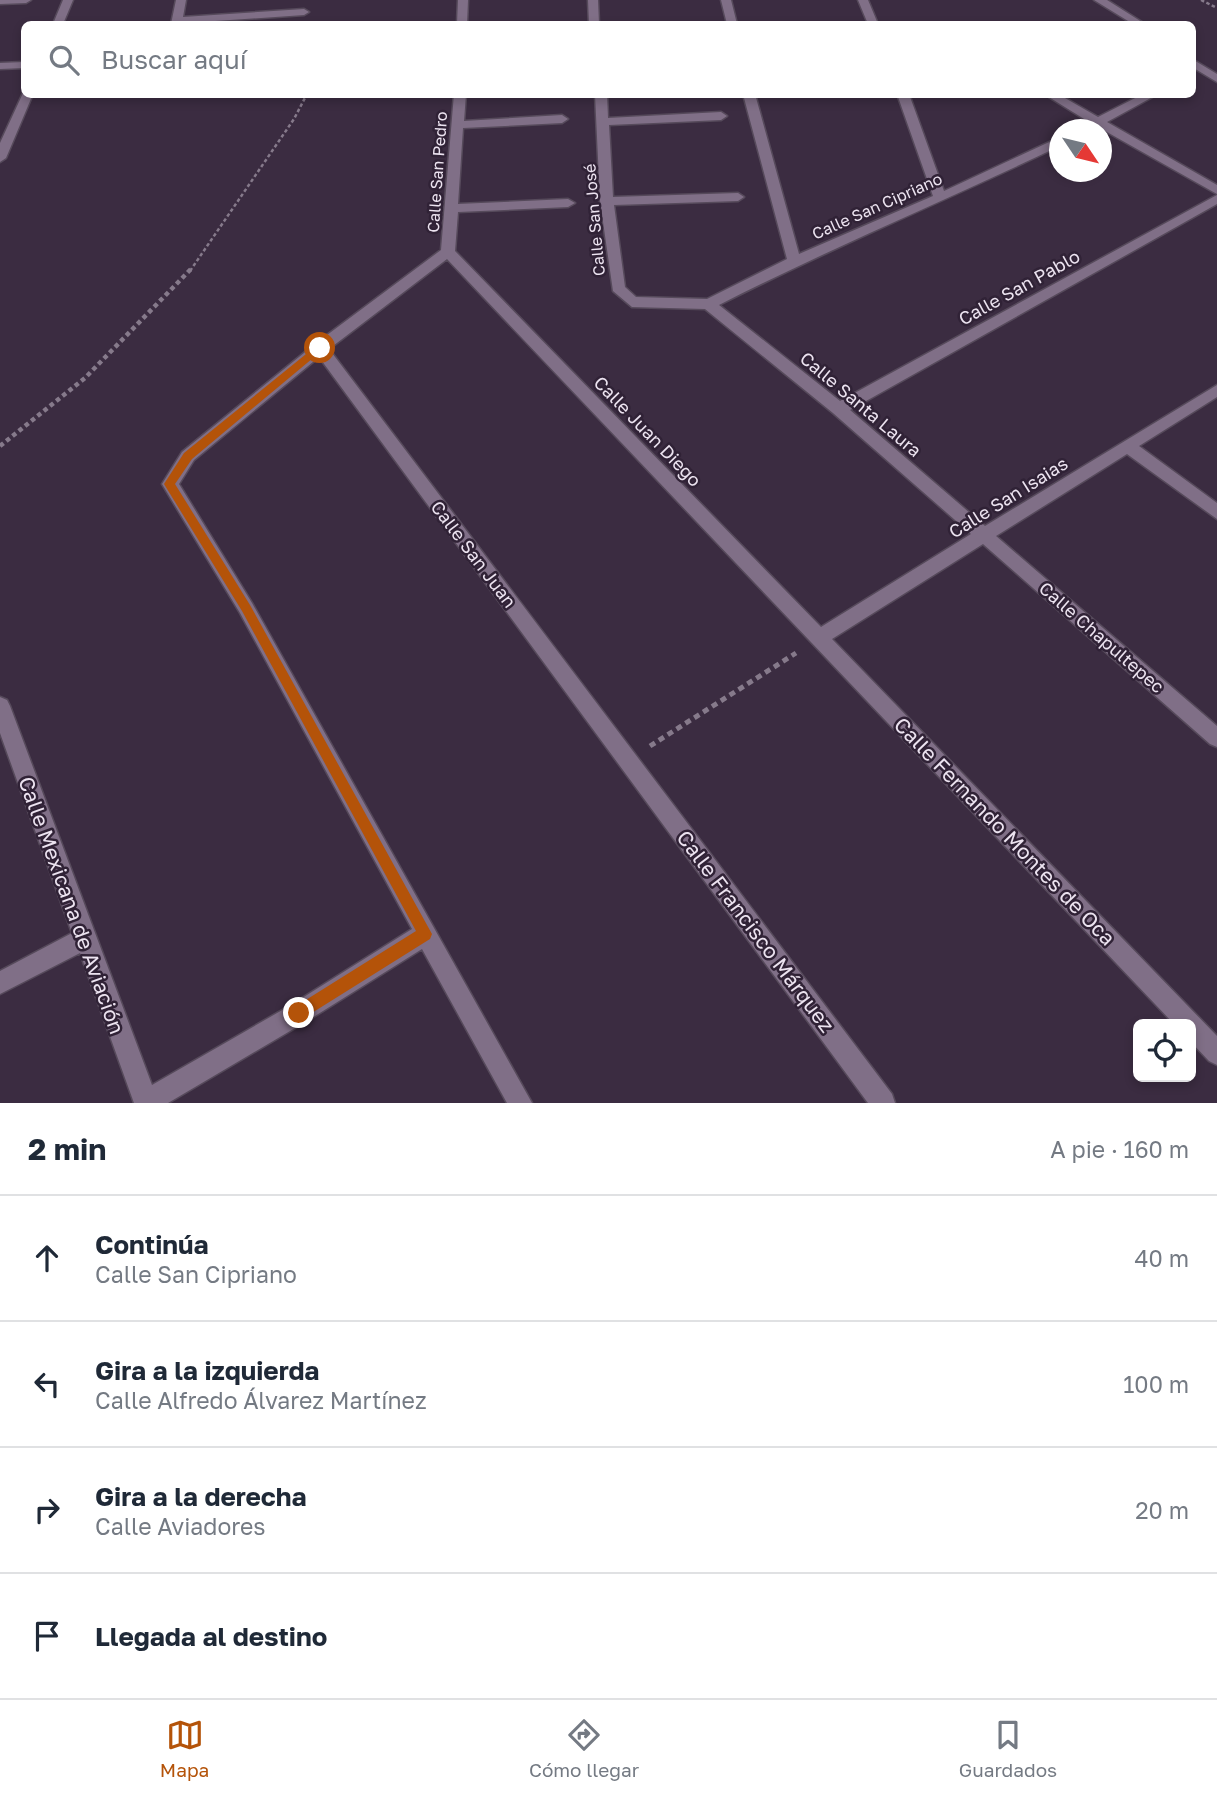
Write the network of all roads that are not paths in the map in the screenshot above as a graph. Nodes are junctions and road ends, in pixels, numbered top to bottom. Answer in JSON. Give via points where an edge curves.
{"nodes":[{"id":1,"x":26,"y":0,"type":"edge"},
{"id":2,"x":68,"y":0,"type":"edge"},
{"id":3,"x":181,"y":0,"type":"edge"},
{"id":4,"x":463,"y":0,"type":"edge"},
{"id":5,"x":593,"y":0,"type":"edge"},
{"id":6,"x":726,"y":0,"type":"edge"},
{"id":7,"x":863,"y":0,"type":"edge"},
{"id":8,"x":1099,"y":0,"type":"edge"},
{"id":9,"x":0,"y":1,"type":"edge"},
{"id":10,"x":304,"y":12,"type":"dead end"},
{"id":11,"x":59,"y":21,"type":"edge"},
{"id":12,"x":177,"y":21,"type":"edge"},
{"id":13,"x":200,"y":21,"type":"edge"},
{"id":14,"x":462,"y":21,"type":"edge"},
{"id":15,"x":594,"y":21,"type":"edge"},
{"id":16,"x":731,"y":21,"type":"edge"},
{"id":17,"x":872,"y":21,"type":"edge"},
{"id":18,"x":1135,"y":21,"type":"edge"},
{"id":19,"x":21,"y":65,"type":"edge"},
{"id":20,"x":0,"y":66,"type":"edge"},
{"id":21,"x":1196,"y":69,"type":"edge"},
{"id":22,"x":1217,"y":79,"type":"edge"},
{"id":23,"x":25,"y":98,"type":"edge"},
{"id":24,"x":460,"y":98,"type":"edge"},
{"id":25,"x":601,"y":98,"type":"edge"},
{"id":26,"x":750,"y":98,"type":"edge"},
{"id":27,"x":907,"y":98,"type":"edge"},
{"id":28,"x":1056,"y":98,"type":"edge"},
{"id":29,"x":1145,"y":98,"type":"edge"},
{"id":30,"x":722,"y":116,"type":"dead end"},
{"id":31,"x":1093,"y":119,"type":"edge"},
{"id":32,"x":1104,"y":119,"type":"edge"},
{"id":33,"x":562,"y":120,"type":"dead end"},
{"id":34,"x":604,"y":122,"type":"junction"},
{"id":35,"x":460,"y":125,"type":"junction"},
{"id":36,"x":1112,"y":130,"type":"edge"},
{"id":37,"x":3,"y":142,"type":"edge"},
{"id":38,"x":1049,"y":146,"type":"edge"},
{"id":39,"x":0,"y":158,"type":"edge"},
{"id":40,"x":1217,"y":190,"type":"edge"},
{"id":41,"x":738,"y":197,"type":"dead end"},
{"id":42,"x":940,"y":198,"type":"junction"},
{"id":43,"x":1217,"y":200,"type":"edge"},
{"id":44,"x":607,"y":201,"type":"junction"},
{"id":45,"x":568,"y":203,"type":"dead end"},
{"id":46,"x":454,"y":208,"type":"junction"},
{"id":47,"x":448,"y":252,"type":"junction"},
{"id":48,"x":794,"y":261,"type":"junction"},
{"id":49,"x":709,"y":304,"type":"junction"},
{"id":50,"x":320,"y":348,"type":"junction"},
{"id":51,"x":1217,"y":390,"type":"edge"},
{"id":52,"x":839,"y":409,"type":"junction"},
{"id":53,"x":1128,"y":446,"type":"junction"},
{"id":54,"x":1217,"y":512,"type":"edge"},
{"id":55,"x":986,"y":536,"type":"junction"},
{"id":56,"x":820,"y":637,"type":"junction"},
{"id":57,"x":0,"y":706,"type":"edge"},
{"id":58,"x":1217,"y":738,"type":"edge"},
{"id":59,"x":628,"y":760,"type":"joint"},
{"id":60,"x":425,"y":934,"type":"junction"},
{"id":61,"x":84,"y":939,"type":"junction"},
{"id":62,"x":0,"y":983,"type":"edge"},
{"id":63,"x":1184,"y":1019,"type":"edge"},
{"id":64,"x":1196,"y":1031,"type":"edge"},
{"id":65,"x":1217,"y":1053,"type":"edge"},
{"id":66,"x":146,"y":1103,"type":"edge"},
{"id":67,"x":520,"y":1103,"type":"edge"},
{"id":68,"x":883,"y":1103,"type":"edge"}],
"edges":[{"from":1,"to":9,"type":"street"},
{"from":2,"to":11,"type":"street"},
{"from":3,"to":12,"type":"street"},
{"from":4,"to":14,"type":"street"},
{"from":5,"to":15,"type":"street"},
{"from":6,"to":16,"type":"street"},
{"from":7,"to":17,"type":"street"},
{"from":8,"to":18,"type":"street"},
{"from":10,"to":13,"type":"street"},
{"from":19,"to":20,"type":"street"},
{"from":21,"to":22,"type":"street"},
{"from":23,"to":37,"type":"street"},
{"from":24,"to":35,"type":"street","name":"Calle San Pedro"},
{"from":25,"to":34,"type":"street","name":"Calle San José"},
{"from":26,"to":48,"type":"street"},
{"from":27,"to":42,"type":"street"},
{"from":28,"to":31,"type":"street"},
{"from":29,"to":32,"type":"street"},
{"from":30,"to":34,"type":"street"},
{"from":33,"to":35,"type":"street"},
{"from":34,"to":44,"type":"street","name":"Calle San José"},
{"from":35,"to":46,"type":"street","name":"Calle San Pedro"},
{"from":36,"to":40,"type":"street"},
{"from":37,"to":39,"type":"street"},
{"from":38,"to":42,"type":"street","name":"Calle San Cipriano"},
{"from":41,"to":44,"type":"street"},
{"from":42,"to":48,"type":"street","name":"Calle San Cipriano"},
{"from":43,"to":52,"type":"street","name":"Calle San Pablo"},
{"from":44,"to":49,"type":"street","name":"Calle San José","via":[[618,288],[632,302]]},
{"from":45,"to":46,"type":"street"},
{"from":46,"to":47,"type":"street","name":"Calle San Pedro"},
{"from":47,"to":50,"type":"street"},
{"from":47,"to":56,"type":"street","name":"Calle Juan Diego"},
{"from":48,"to":49,"type":"street","name":"Calle San Cipriano"},
{"from":49,"to":52,"type":"street","name":"Calle Santa Laura"},
{"from":50,"to":59,"type":"street","name":"Calle San Juan"},
{"from":50,"to":60,"type":"street","via":[[188,456],[170,484],[246,608]]},
{"from":51,"to":53,"type":"street","name":"Calle San Isaias"},
{"from":52,"to":55,"type":"street","name":"Calle Santa Laura"},
{"from":53,"to":54,"type":"street"},
{"from":53,"to":55,"type":"street","name":"Calle San Isaias"},
{"from":55,"to":56,"type":"street","name":"Calle San Isaias"},
{"from":55,"to":58,"type":"street","name":"Calle Chapultepec"},
{"from":56,"to":63,"type":"street","name":"Calle Fernando Montes de Oca"},
{"from":57,"to":61,"type":"street","name":"Calle Mexicana de Aviación"},
{"from":59,"to":68,"type":"street","name":"Calle Francisco Márquez"},
{"from":60,"to":66,"type":"street"},
{"from":60,"to":67,"type":"street"},
{"from":61,"to":62,"type":"street"},
{"from":61,"to":66,"type":"street","name":"Calle Mexicana de Aviación"},
{"from":64,"to":65,"type":"street","name":"Calle Fernando Montes de Oca"}]}
